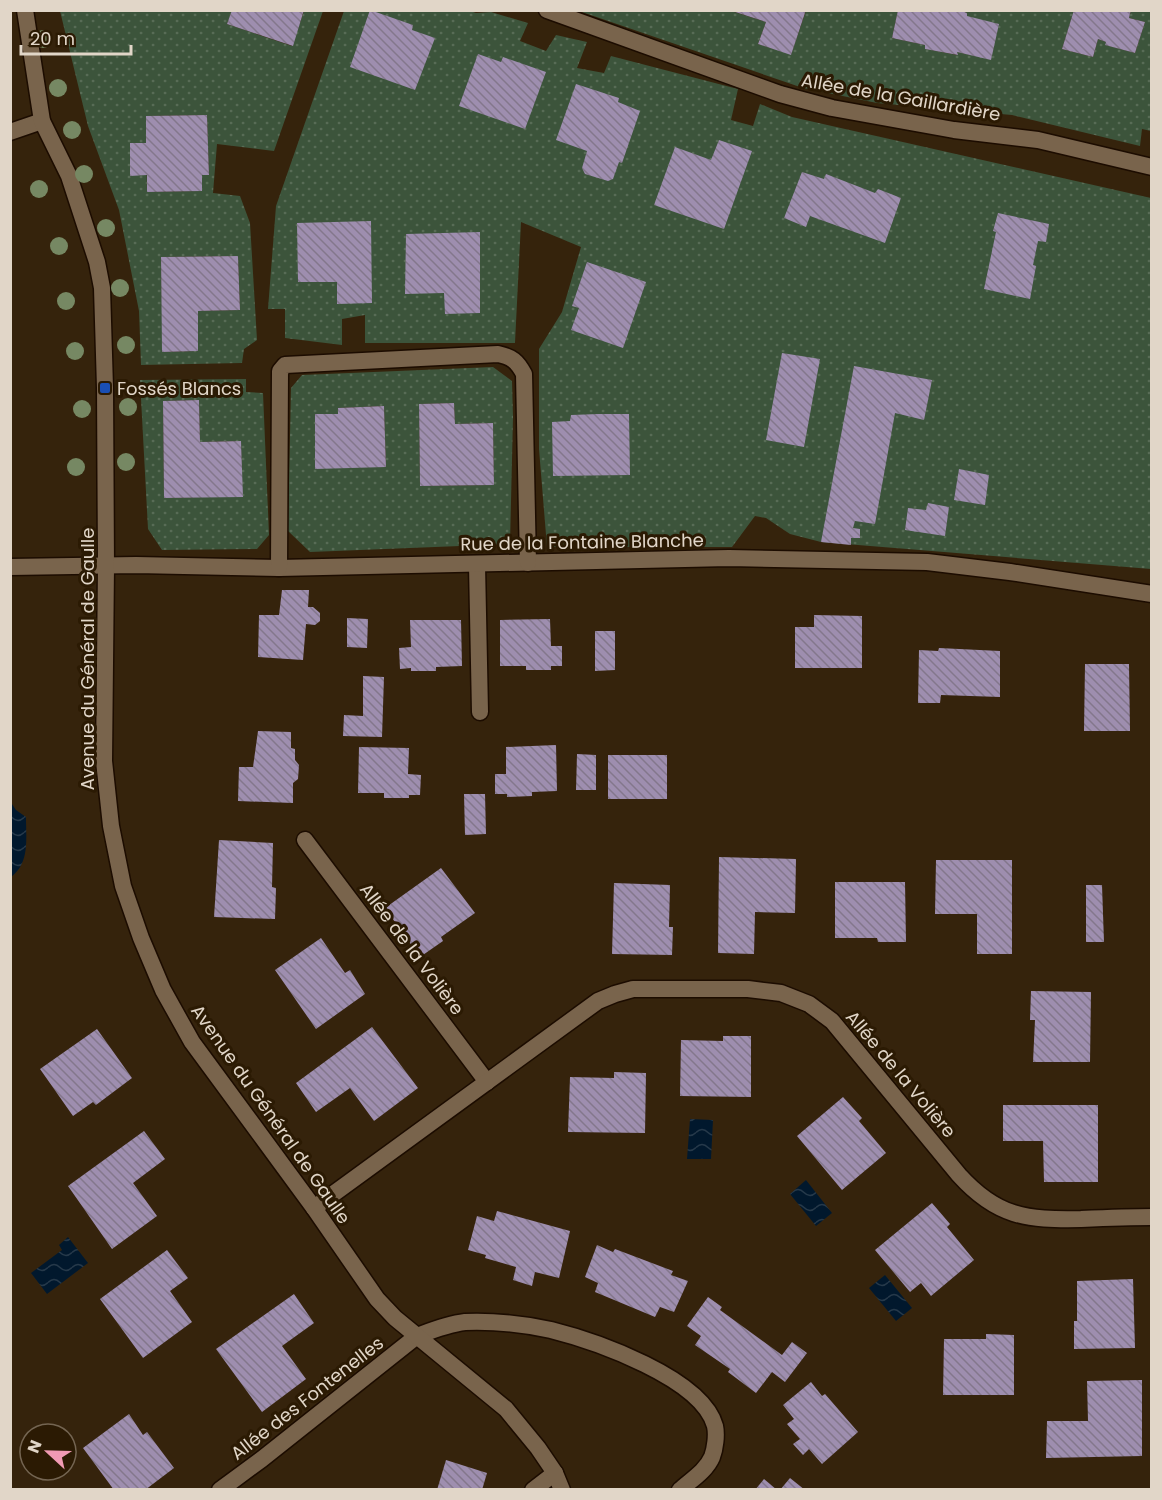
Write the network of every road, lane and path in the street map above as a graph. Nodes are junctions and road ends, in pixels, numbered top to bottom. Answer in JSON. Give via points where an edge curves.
{"nodes":[{"id":1,"x":25,"y":10,"type":"edge"},
{"id":2,"x":547,"y":10,"type":"edge"},
{"id":3,"x":42,"y":121,"type":"junction"},
{"id":4,"x":10,"y":132,"type":"edge"},
{"id":5,"x":1152,"y":167,"type":"edge"},
{"id":6,"x":528,"y":563,"type":"junction"},
{"id":7,"x":477,"y":565,"type":"junction"},
{"id":8,"x":106,"y":566,"type":"junction"},
{"id":9,"x":10,"y":567,"type":"edge"},
{"id":10,"x":279,"y":568,"type":"junction"},
{"id":11,"x":1152,"y":594,"type":"edge"},
{"id":12,"x":480,"y":712,"type":"dead end"},
{"id":13,"x":305,"y":840,"type":"dead end"},
{"id":14,"x":487,"y":1082,"type":"junction"},
{"id":15,"x":314,"y":1208,"type":"junction"},
{"id":16,"x":1152,"y":1217,"type":"edge"},
{"id":17,"x":417,"y":1336,"type":"junction"},
{"id":18,"x":555,"y":1473,"type":"junction"},
{"id":19,"x":220,"y":1490,"type":"edge"},
{"id":20,"x":533,"y":1490,"type":"edge"},
{"id":21,"x":562,"y":1490,"type":"edge"},
{"id":22,"x":680,"y":1490,"type":"edge"}],
"edges":[{"from":1,"to":3,"type":"street","name":"Avenue du Général de Gaulle"},
{"from":2,"to":5,"type":"street","name":"Allée de la Gaillardière","via":[[780,94],[832,108],[954,130],[1038,140]]},
{"from":3,"to":4,"type":"street"},
{"from":3,"to":8,"type":"street","name":"Avenue du Général de Gaulle","via":[[69,176],[102,288]]},
{"from":6,"to":7,"type":"street","name":"Rue de la Fontaine Blanche"},
{"from":6,"to":10,"type":"street","via":[[524,374],[511,356],[498,354],[285,365],[279,371]]},
{"from":6,"to":11,"type":"street","name":"Rue de la Fontaine Blanche","via":[[729,558],[927,562]]},
{"from":7,"to":10,"type":"street","name":"Rue de la Fontaine Blanche"},
{"from":7,"to":12,"type":"street"},
{"from":8,"to":9,"type":"street","name":"Rue de la Fontaine Blanche"},
{"from":8,"to":10,"type":"street","name":"Rue de la Fontaine Blanche"},
{"from":8,"to":15,"type":"street","name":"Avenue du Général de Gaulle","via":[[104,761],[123,886],[163,990],[192,1042]]},
{"from":13,"to":14,"type":"street","name":"Allée de la Volière"},
{"from":14,"to":15,"type":"street","name":"Allée de la Volière"},
{"from":14,"to":16,"type":"street","name":"Allée de la Volière","via":[[598,1001],[615,994],[633,989],[748,989],[781,993],[809,1004],[832,1021],[959,1175],[993,1205],[1042,1220]]},
{"from":15,"to":17,"type":"street","name":"Avenue du Général de Gaulle","via":[[377,1299]]},
{"from":17,"to":18,"type":"street","name":"Avenue du Général de Gaulle","via":[[506,1409]]},
{"from":17,"to":19,"type":"street","name":"Allée des Fontenelles"},
{"from":17,"to":22,"type":"street","name":"Allée des Fontenelles","via":[[444,1325],[506,1323],[550,1330],[616,1351],[665,1374],[701,1402],[716,1427],[711,1459]]},
{"from":18,"to":20,"type":"street"},
{"from":18,"to":21,"type":"street","name":"Avenue du Général de Gaulle"}]}
